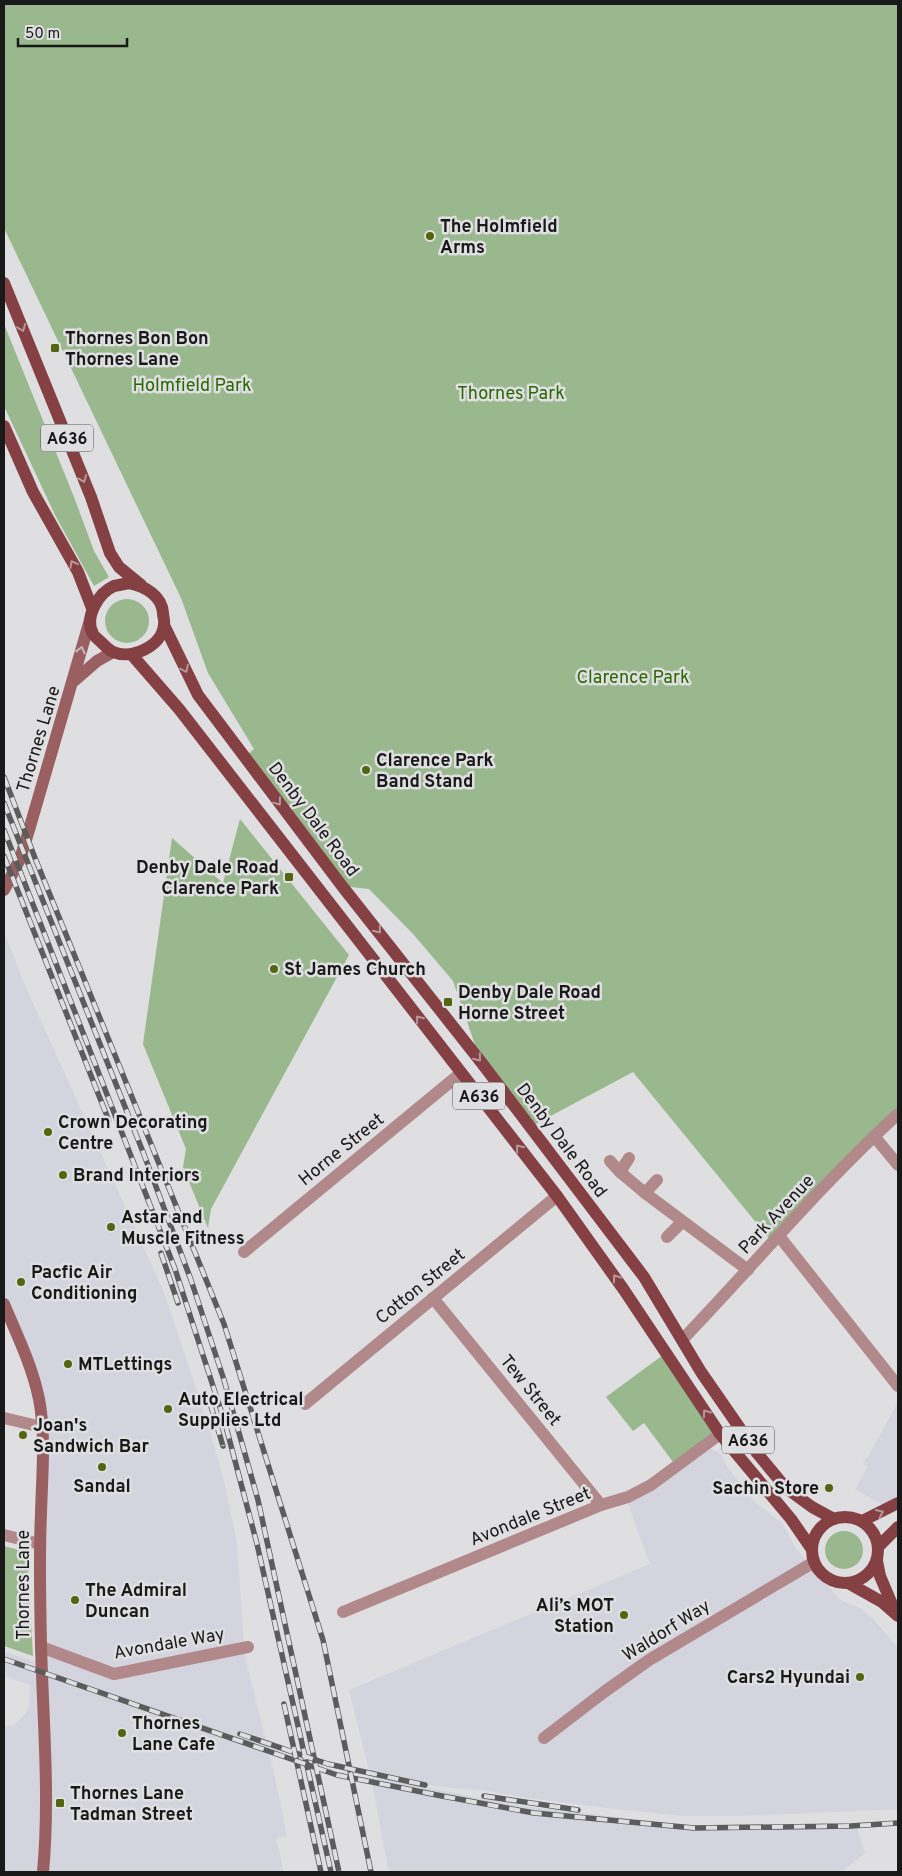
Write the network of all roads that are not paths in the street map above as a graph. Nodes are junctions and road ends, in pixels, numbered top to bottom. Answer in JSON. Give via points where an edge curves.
{"nodes":[{"id":1,"x":4,"y":283,"type":"edge"},
{"id":2,"x":4,"y":426,"type":"edge"},
{"id":3,"x":141,"y":585,"type":"junction"},
{"id":4,"x":91,"y":614,"type":"junction"},
{"id":5,"x":164,"y":625,"type":"junction"},
{"id":6,"x":113,"y":652,"type":"junction"},
{"id":7,"x":132,"y":655,"type":"junction"},
{"id":8,"x":74,"y":681,"type":"junction"},
{"id":9,"x":4,"y":890,"type":"edge"},
{"id":10,"x":461,"y":1073,"type":"junction"},
{"id":11,"x":898,"y":1114,"type":"edge"},
{"id":12,"x":874,"y":1136,"type":"junction"},
{"id":13,"x":629,"y":1158,"type":"dead end"},
{"id":14,"x":610,"y":1161,"type":"dead end"},
{"id":15,"x":898,"y":1165,"type":"edge"},
{"id":16,"x":620,"y":1172,"type":"junction"},
{"id":17,"x":657,"y":1180,"type":"dead end"},
{"id":18,"x":645,"y":1193,"type":"junction"},
{"id":19,"x":557,"y":1196,"type":"junction"},
{"id":20,"x":682,"y":1222,"type":"junction"},
{"id":21,"x":779,"y":1236,"type":"junction"},
{"id":22,"x":667,"y":1237,"type":"dead end"},
{"id":23,"x":244,"y":1252,"type":"dead end"},
{"id":24,"x":748,"y":1270,"type":"junction"},
{"id":25,"x":433,"y":1298,"type":"junction"},
{"id":26,"x":4,"y":1304,"type":"edge"},
{"id":27,"x":682,"y":1340,"type":"junction"},
{"id":28,"x":898,"y":1386,"type":"edge"},
{"id":29,"x":305,"y":1404,"type":"dead end"},
{"id":30,"x":4,"y":1418,"type":"edge"},
{"id":31,"x":42,"y":1427,"type":"junction"},
{"id":32,"x":720,"y":1434,"type":"junction"},
{"id":33,"x":898,"y":1503,"type":"edge"},
{"id":34,"x":601,"y":1505,"type":"junction"},
{"id":35,"x":834,"y":1519,"type":"junction"},
{"id":36,"x":862,"y":1521,"type":"junction"},
{"id":37,"x":898,"y":1526,"type":"edge"},
{"id":38,"x":4,"y":1535,"type":"edge"},
{"id":39,"x":40,"y":1544,"type":"junction"},
{"id":40,"x":879,"y":1546,"type":"junction"},
{"id":41,"x":811,"y":1548,"type":"junction"},
{"id":42,"x":877,"y":1561,"type":"junction"},
{"id":43,"x":814,"y":1562,"type":"junction"},
{"id":44,"x":850,"y":1584,"type":"junction"},
{"id":45,"x":343,"y":1612,"type":"dead end"},
{"id":46,"x":897,"y":1615,"type":"edge"},
{"id":47,"x":248,"y":1646,"type":"dead end"},
{"id":48,"x":41,"y":1647,"type":"junction"},
{"id":49,"x":544,"y":1738,"type":"dead end"},
{"id":50,"x":43,"y":1872,"type":"edge"}],
"edges":[{"from":1,"to":3,"type":"main road","number":"A636","one_way":true,"via":[[91,497],[110,553],[119,567]]},
{"from":4,"to":2,"type":"main road","number":"A636","one_way":true,"via":[[78,572],[33,492]]},
{"from":3,"to":4,"type":"main road","via":[[129,583],[107,591]]},
{"from":3,"to":5,"type":"main road","number":"A636","via":[[152,592],[163,609]]},
{"from":4,"to":6,"type":"main road","number":"A636","via":[[93,634]]},
{"from":8,"to":4,"type":"street","name":"Thornes Lane","one_way":true},
{"from":5,"to":7,"type":"main road","via":[[150,646]]},
{"from":5,"to":27,"type":"main road","name":"Denby Dale Road","number":"A636","one_way":true,"via":[[198,695],[644,1277]]},
{"from":6,"to":7,"type":"main road"},
{"from":6,"to":8,"type":"street","name":"Thornes Lane","via":[[97,660]]},
{"from":10,"to":7,"type":"main road","number":"A636","one_way":true,"via":[[179,709]]},
{"from":8,"to":9,"type":"street","name":"Thornes Lane","via":[[20,859]]},
{"from":19,"to":10,"type":"main road","number":"A636","one_way":true},
{"from":10,"to":23,"type":"street","name":"Horne Street"},
{"from":11,"to":12,"type":"street","name":"Park Avenue"},
{"from":12,"to":15,"type":"street"},
{"from":12,"to":21,"type":"street","name":"Park Avenue"},
{"from":13,"to":16,"type":"street"},
{"from":14,"to":16,"type":"street"},
{"from":16,"to":18,"type":"street"},
{"from":17,"to":18,"type":"street"},
{"from":18,"to":20,"type":"street"},
{"from":19,"to":25,"type":"street","name":"Cotton Street"},
{"from":32,"to":19,"type":"main road","number":"A636","one_way":true},
{"from":20,"to":22,"type":"street"},
{"from":20,"to":24,"type":"street"},
{"from":21,"to":24,"type":"street","name":"Park Avenue"},
{"from":21,"to":28,"type":"street"},
{"from":24,"to":27,"type":"street","name":"Park Avenue"},
{"from":25,"to":29,"type":"street","name":"Cotton Street"},
{"from":25,"to":34,"type":"street","name":"Tew Street"},
{"from":26,"to":31,"type":"street","name":"Thornes Lane","via":[[25,1350]]},
{"from":27,"to":35,"type":"main road","name":"Denby Dale Road","number":"A636","via":[[757,1453],[786,1488]]},
{"from":30,"to":31,"type":"street"},
{"from":31,"to":39,"type":"street","name":"Thornes Lane"},
{"from":32,"to":34,"type":"street","name":"Avondale Street","via":[[651,1485],[628,1497]]},
{"from":32,"to":41,"type":"main road","number":"A636"},
{"from":36,"to":33,"type":"main road","one_way":true},
{"from":34,"to":45,"type":"street","name":"Avondale Street"},
{"from":35,"to":36,"type":"main road","number":"A636","via":[[846,1517]]},
{"from":35,"to":41,"type":"main road","via":[[819,1530]]},
{"from":36,"to":40,"type":"main road","via":[[870,1527]]},
{"from":37,"to":40,"type":"main road"},
{"from":38,"to":39,"type":"street"},
{"from":39,"to":48,"type":"street","name":"Thornes Lane"},
{"from":40,"to":42,"type":"main road","number":"A636"},
{"from":41,"to":43,"type":"main road","number":"A636"},
{"from":42,"to":44,"type":"main road","via":[[867,1576]]},
{"from":42,"to":46,"type":"main road","number":"A636"},
{"from":43,"to":44,"type":"main road","number":"A636","via":[[828,1579]]},
{"from":43,"to":49,"type":"street","name":"Waldorf Way","via":[[649,1660]]},
{"from":44,"to":46,"type":"main road","number":"A636","via":[[882,1602]]},
{"from":47,"to":48,"type":"street","name":"Avondale Way","via":[[114,1674]]},
{"from":48,"to":50,"type":"street","name":"Thornes Lane","via":[[45,1747]]}]}
